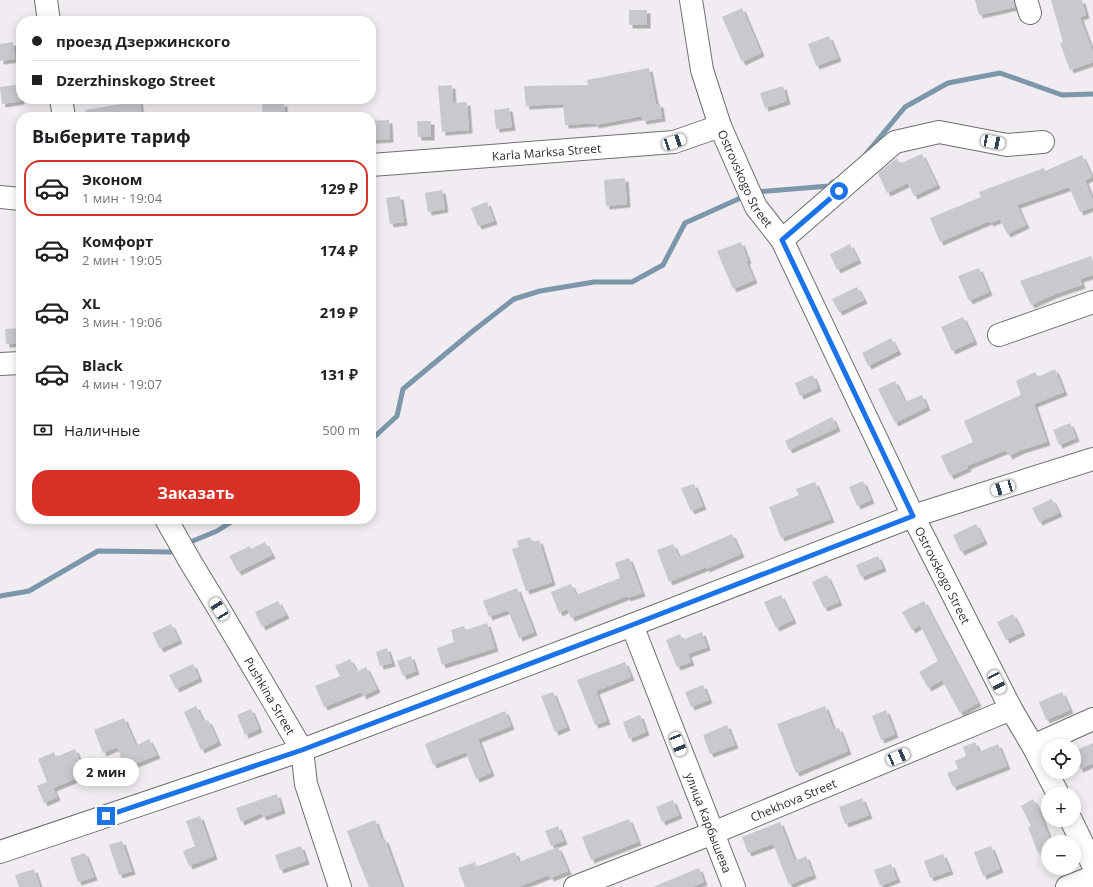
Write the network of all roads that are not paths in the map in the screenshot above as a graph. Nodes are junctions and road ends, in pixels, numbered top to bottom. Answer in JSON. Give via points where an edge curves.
{"nodes":[{"id":1,"x":46,"y":0,"type":"edge"},
{"id":2,"x":691,"y":0,"type":"edge"},
{"id":3,"x":48,"y":16,"type":"edge"},
{"id":4,"x":720,"y":126,"type":"junction"},
{"id":5,"x":1043,"y":142,"type":"dead end"},
{"id":6,"x":376,"y":165,"type":"edge"},
{"id":7,"x":0,"y":197,"type":"edge"},
{"id":8,"x":16,"y":199,"type":"edge"},
{"id":9,"x":782,"y":240,"type":"junction"},
{"id":10,"x":1093,"y":302,"type":"edge"},
{"id":11,"x":998,"y":335,"type":"dead end"},
{"id":12,"x":16,"y":363,"type":"edge"},
{"id":13,"x":0,"y":364,"type":"edge"},
{"id":14,"x":1093,"y":459,"type":"edge"},
{"id":15,"x":913,"y":516,"type":"junction"},
{"id":16,"x":169,"y":524,"type":"edge"},
{"id":17,"x":632,"y":625,"type":"junction"},
{"id":18,"x":1011,"y":709,"type":"junction"},
{"id":19,"x":1093,"y":719,"type":"edge"},
{"id":20,"x":1033,"y":746,"type":"junction"},
{"id":21,"x":302,"y":750,"type":"junction"},
{"id":22,"x":1054,"y":787,"type":"edge"},
{"id":23,"x":1074,"y":827,"type":"edge"},
{"id":24,"x":713,"y":833,"type":"junction"},
{"id":25,"x":0,"y":852,"type":"edge"},
{"id":26,"x":1093,"y":865,"type":"edge"},
{"id":27,"x":1093,"y":877,"type":"edge"},
{"id":28,"x":340,"y":887,"type":"edge"},
{"id":29,"x":575,"y":887,"type":"edge"},
{"id":30,"x":734,"y":887,"type":"edge"},
{"id":31,"x":1067,"y":887,"type":"edge"}],
"edges":[{"from":1,"to":3,"type":"street"},
{"from":2,"to":4,"type":"street","name":"Ostrovskogo Street","via":[[702,70]]},
{"from":4,"to":6,"type":"street","name":"Karla Marksa Street","via":[[674,142]]},
{"from":4,"to":9,"type":"street","name":"Ostrovskogo Street","via":[[756,207]]},
{"from":5,"to":9,"type":"street","via":[[1007,145],[939,132],[895,142]]},
{"from":7,"to":8,"type":"street"},
{"from":9,"to":15,"type":"street","name":"Ostrovskogo Street"},
{"from":10,"to":11,"type":"street"},
{"from":12,"to":13,"type":"street"},
{"from":14,"to":15,"type":"street"},
{"from":15,"to":17,"type":"street"},
{"from":15,"to":18,"type":"street","name":"Ostrovskogo Street"},
{"from":16,"to":21,"type":"street","name":"Pushkina Street"},
{"from":17,"to":21,"type":"street"},
{"from":17,"to":24,"type":"street","name":"улица Карбышева"},
{"from":18,"to":20,"type":"street","name":"Ostrovskogo Street"},
{"from":18,"to":24,"type":"street","name":"Chekhova Street"},
{"from":19,"to":20,"type":"street"},
{"from":20,"to":22,"type":"street","name":"Ostrovskogo Street"},
{"from":21,"to":25,"type":"street"},
{"from":21,"to":28,"type":"street","name":"Pushkina Street","via":[[306,784]]},
{"from":23,"to":26,"type":"street"},
{"from":24,"to":29,"type":"street","name":"Chekhova Street"},
{"from":24,"to":30,"type":"street","name":"улица Карбышева"},
{"from":27,"to":31,"type":"street"}]}
